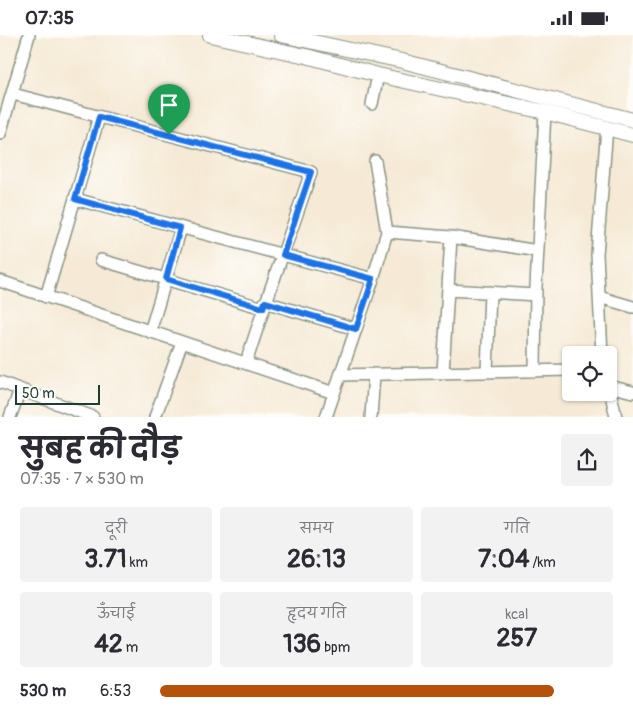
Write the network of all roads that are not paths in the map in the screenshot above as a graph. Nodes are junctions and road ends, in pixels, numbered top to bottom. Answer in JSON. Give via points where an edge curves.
{"nodes":[{"id":1,"x":30,"y":35,"type":"edge"},
{"id":2,"x":210,"y":35,"type":"edge"},
{"id":3,"x":281,"y":35,"type":"edge"},
{"id":4,"x":229,"y":37,"type":"edge"},
{"id":5,"x":311,"y":38,"type":"edge"},
{"id":6,"x":378,"y":75,"type":"junction"},
{"id":7,"x":13,"y":94,"type":"junction"},
{"id":8,"x":372,"y":104,"type":"dead end"},
{"id":9,"x":545,"y":112,"type":"junction"},
{"id":10,"x":99,"y":117,"type":"junction"},
{"id":11,"x":633,"y":120,"type":"edge"},
{"id":12,"x":607,"y":127,"type":"junction"},
{"id":13,"x":0,"y":134,"type":"edge"},
{"id":14,"x":633,"y":135,"type":"edge"},
{"id":15,"x":375,"y":161,"type":"dead end"},
{"id":16,"x":75,"y":199,"type":"junction"},
{"id":17,"x":180,"y":228,"type":"junction"},
{"id":18,"x":387,"y":232,"type":"junction"},
{"id":19,"x":450,"y":237,"type":"junction"},
{"id":20,"x":538,"y":251,"type":"junction"},
{"id":21,"x":283,"y":255,"type":"junction"},
{"id":22,"x":100,"y":260,"type":"dead end"},
{"id":23,"x":166,"y":279,"type":"junction"},
{"id":24,"x":373,"y":279,"type":"junction"},
{"id":25,"x":0,"y":281,"type":"edge"},
{"id":26,"x":448,"y":290,"type":"junction"},
{"id":27,"x":490,"y":292,"type":"junction"},
{"id":28,"x":536,"y":295,"type":"junction"},
{"id":29,"x":46,"y":297,"type":"junction"},
{"id":30,"x":599,"y":297,"type":"junction"},
{"id":31,"x":264,"y":305,"type":"junction"},
{"id":32,"x":633,"y":307,"type":"edge"},
{"id":33,"x":356,"y":329,"type":"junction"},
{"id":34,"x":150,"y":331,"type":"junction"},
{"id":35,"x":182,"y":342,"type":"junction"},
{"id":36,"x":602,"y":346,"type":"edge"},
{"id":37,"x":246,"y":363,"type":"junction"},
{"id":38,"x":562,"y":370,"type":"edge"},
{"id":39,"x":535,"y":371,"type":"junction"},
{"id":40,"x":487,"y":372,"type":"junction"},
{"id":41,"x":444,"y":373,"type":"junction"},
{"id":42,"x":374,"y":374,"type":"junction"},
{"id":43,"x":340,"y":375,"type":"junction"},
{"id":44,"x":0,"y":383,"type":"edge"},
{"id":45,"x":20,"y":390,"type":"junction"},
{"id":46,"x":633,"y":392,"type":"edge"},
{"id":47,"x":334,"y":393,"type":"junction"},
{"id":48,"x":10,"y":417,"type":"edge"},
{"id":49,"x":93,"y":417,"type":"edge"},
{"id":50,"x":155,"y":417,"type":"edge"},
{"id":51,"x":326,"y":417,"type":"edge"},
{"id":52,"x":372,"y":417,"type":"edge"},
{"id":53,"x":616,"y":417,"type":"edge"}],
"edges":[{"from":1,"to":7,"type":"street"},
{"from":2,"to":4,"type":"street"},
{"from":3,"to":5,"type":"street"},
{"from":4,"to":6,"type":"street"},
{"from":5,"to":11,"type":"street"},
{"from":6,"to":8,"type":"street"},
{"from":6,"to":9,"type":"street"},
{"from":7,"to":10,"type":"street"},
{"from":7,"to":13,"type":"street"},
{"from":9,"to":12,"type":"street"},
{"from":9,"to":20,"type":"street"},
{"from":10,"to":16,"type":"street"},
{"from":10,"to":21,"type":"street","via":[[311,172]]},
{"from":12,"to":14,"type":"street"},
{"from":12,"to":30,"type":"street","via":[[597,254]]},
{"from":15,"to":18,"type":"street"},
{"from":16,"to":17,"type":"street"},
{"from":16,"to":29,"type":"street"},
{"from":17,"to":21,"type":"street"},
{"from":17,"to":23,"type":"street"},
{"from":18,"to":19,"type":"street"},
{"from":18,"to":24,"type":"street"},
{"from":19,"to":20,"type":"street"},
{"from":19,"to":26,"type":"street"},
{"from":20,"to":28,"type":"street"},
{"from":21,"to":24,"type":"street"},
{"from":21,"to":31,"type":"street"},
{"from":22,"to":23,"type":"street"},
{"from":23,"to":31,"type":"street"},
{"from":23,"to":34,"type":"street"},
{"from":24,"to":33,"type":"street"},
{"from":25,"to":29,"type":"street"},
{"from":26,"to":27,"type":"street"},
{"from":26,"to":41,"type":"street"},
{"from":27,"to":28,"type":"street"},
{"from":27,"to":40,"type":"street"},
{"from":28,"to":39,"type":"street"},
{"from":29,"to":34,"type":"street"},
{"from":30,"to":32,"type":"street"},
{"from":30,"to":36,"type":"street"},
{"from":31,"to":33,"type":"street"},
{"from":31,"to":37,"type":"street"},
{"from":33,"to":43,"type":"street"},
{"from":34,"to":35,"type":"street"},
{"from":35,"to":37,"type":"street"},
{"from":35,"to":50,"type":"street"},
{"from":37,"to":47,"type":"street"},
{"from":38,"to":39,"type":"street"},
{"from":39,"to":40,"type":"street"},
{"from":40,"to":41,"type":"street"},
{"from":41,"to":42,"type":"street"},
{"from":42,"to":43,"type":"street"},
{"from":42,"to":52,"type":"street"},
{"from":43,"to":47,"type":"street"},
{"from":44,"to":45,"type":"street"},
{"from":45,"to":48,"type":"street"},
{"from":45,"to":49,"type":"street"},
{"from":46,"to":53,"type":"street","via":[[609,386]]},
{"from":47,"to":51,"type":"street"}]}
